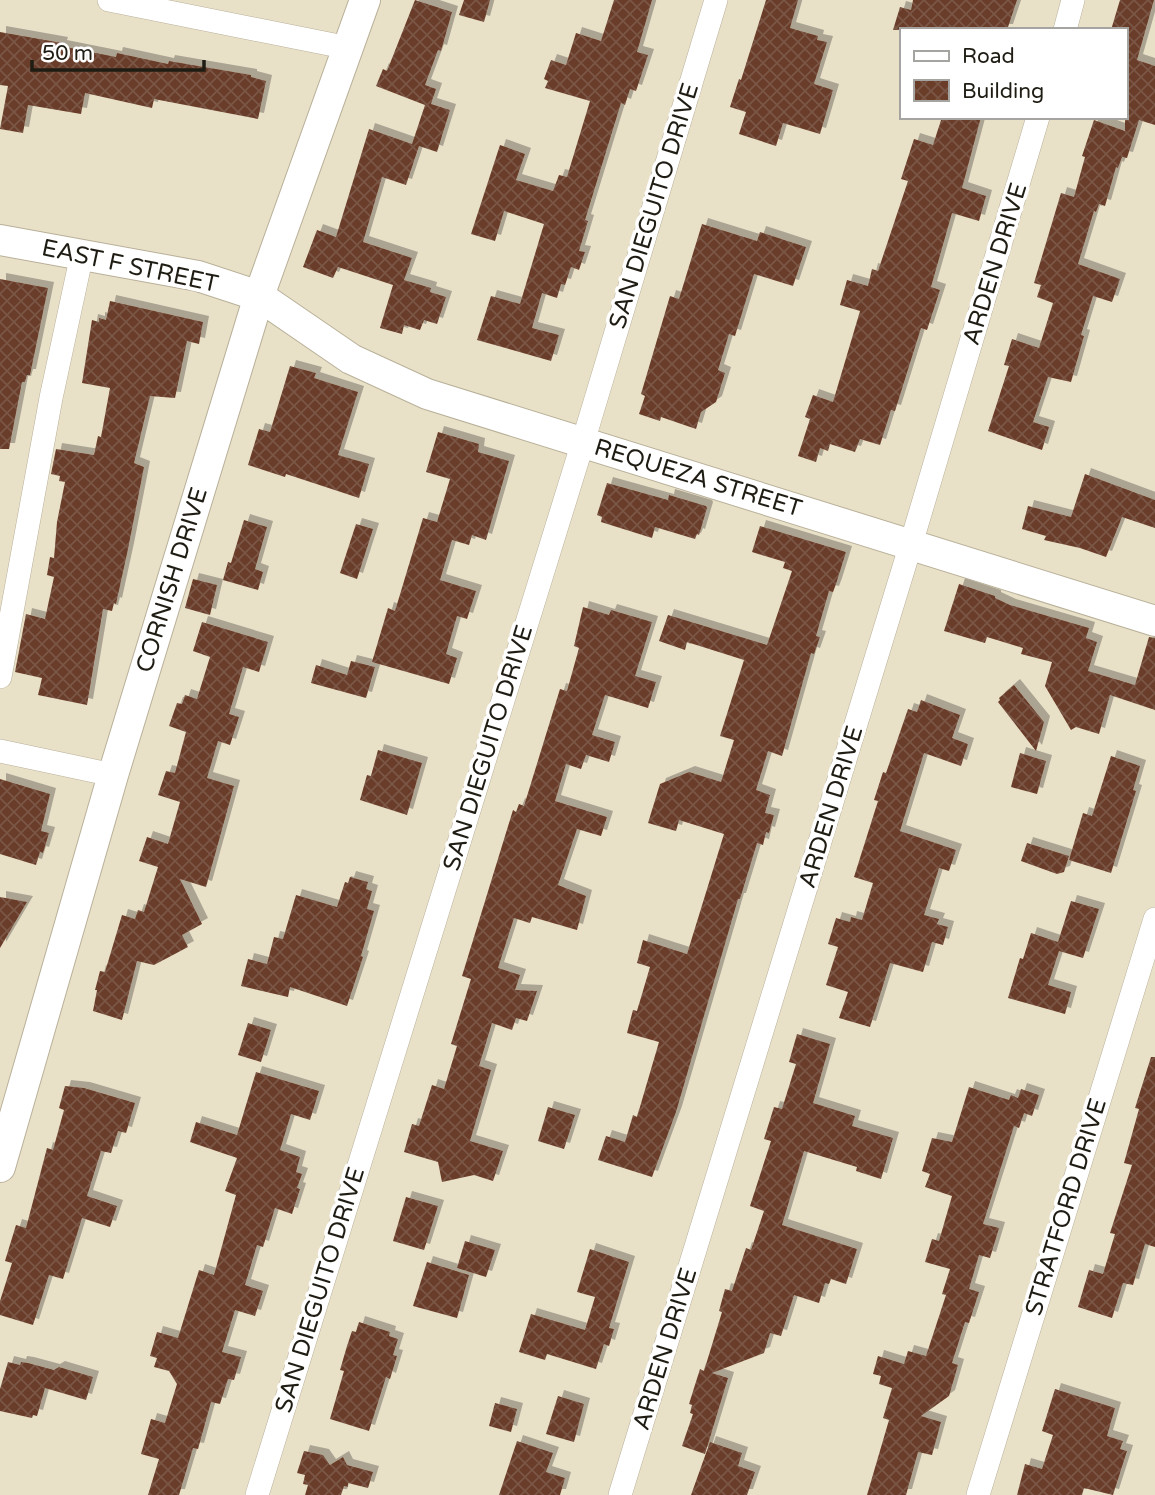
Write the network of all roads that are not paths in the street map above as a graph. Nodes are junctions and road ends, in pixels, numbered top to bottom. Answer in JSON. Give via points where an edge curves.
{"nodes":[{"id":1,"x":109,"y":0,"type":"edge"},
{"id":2,"x":365,"y":0,"type":"edge"},
{"id":3,"x":716,"y":0,"type":"edge"},
{"id":4,"x":1073,"y":0,"type":"edge"},
{"id":5,"x":1066,"y":28,"type":"edge"},
{"id":6,"x":349,"y":48,"type":"junction"},
{"id":7,"x":1037,"y":119,"type":"edge"},
{"id":8,"x":0,"y":240,"type":"edge"},
{"id":9,"x":82,"y":254,"type":"junction"},
{"id":10,"x":259,"y":296,"type":"junction"},
{"id":11,"x":583,"y":442,"type":"junction"},
{"id":12,"x":911,"y":544,"type":"junction"},
{"id":13,"x":1155,"y":621,"type":"edge"},
{"id":14,"x":0,"y":677,"type":"edge"},
{"id":15,"x":0,"y":751,"type":"edge"},
{"id":16,"x":113,"y":775,"type":"junction"},
{"id":17,"x":1155,"y":919,"type":"edge"},
{"id":18,"x":0,"y":1167,"type":"edge"},
{"id":19,"x":257,"y":1495,"type":"edge"},
{"id":20,"x":620,"y":1495,"type":"edge"},
{"id":21,"x":978,"y":1495,"type":"edge"}],
"edges":[{"from":1,"to":6,"type":"street"},
{"from":2,"to":6,"type":"street","name":"CORNISH DRIVE"},
{"from":3,"to":11,"type":"street","name":"SAN DIEGUITO DRIVE"},
{"from":4,"to":5,"type":"street"},
{"from":6,"to":10,"type":"street","name":"CORNISH DRIVE"},
{"from":7,"to":12,"type":"street","name":"ARDEN DRIVE"},
{"from":8,"to":9,"type":"street","name":"EAST F STREET"},
{"from":9,"to":10,"type":"street","name":"EAST F STREET","via":[[198,276]]},
{"from":9,"to":14,"type":"street"},
{"from":10,"to":11,"type":"street","name":"REQUEZA STREET","via":[[351,359],[427,394]]},
{"from":10,"to":16,"type":"street","name":"CORNISH DRIVE"},
{"from":11,"to":12,"type":"street","name":"REQUEZA STREET"},
{"from":11,"to":19,"type":"street","name":"SAN DIEGUITO DRIVE"},
{"from":12,"to":13,"type":"street","name":"REQUEZA STREET"},
{"from":12,"to":20,"type":"street","name":"ARDEN DRIVE"},
{"from":15,"to":16,"type":"street"},
{"from":16,"to":18,"type":"street","name":"CORNISH DRIVE"},
{"from":17,"to":21,"type":"street","name":"STRATFORD DRIVE"}]}
